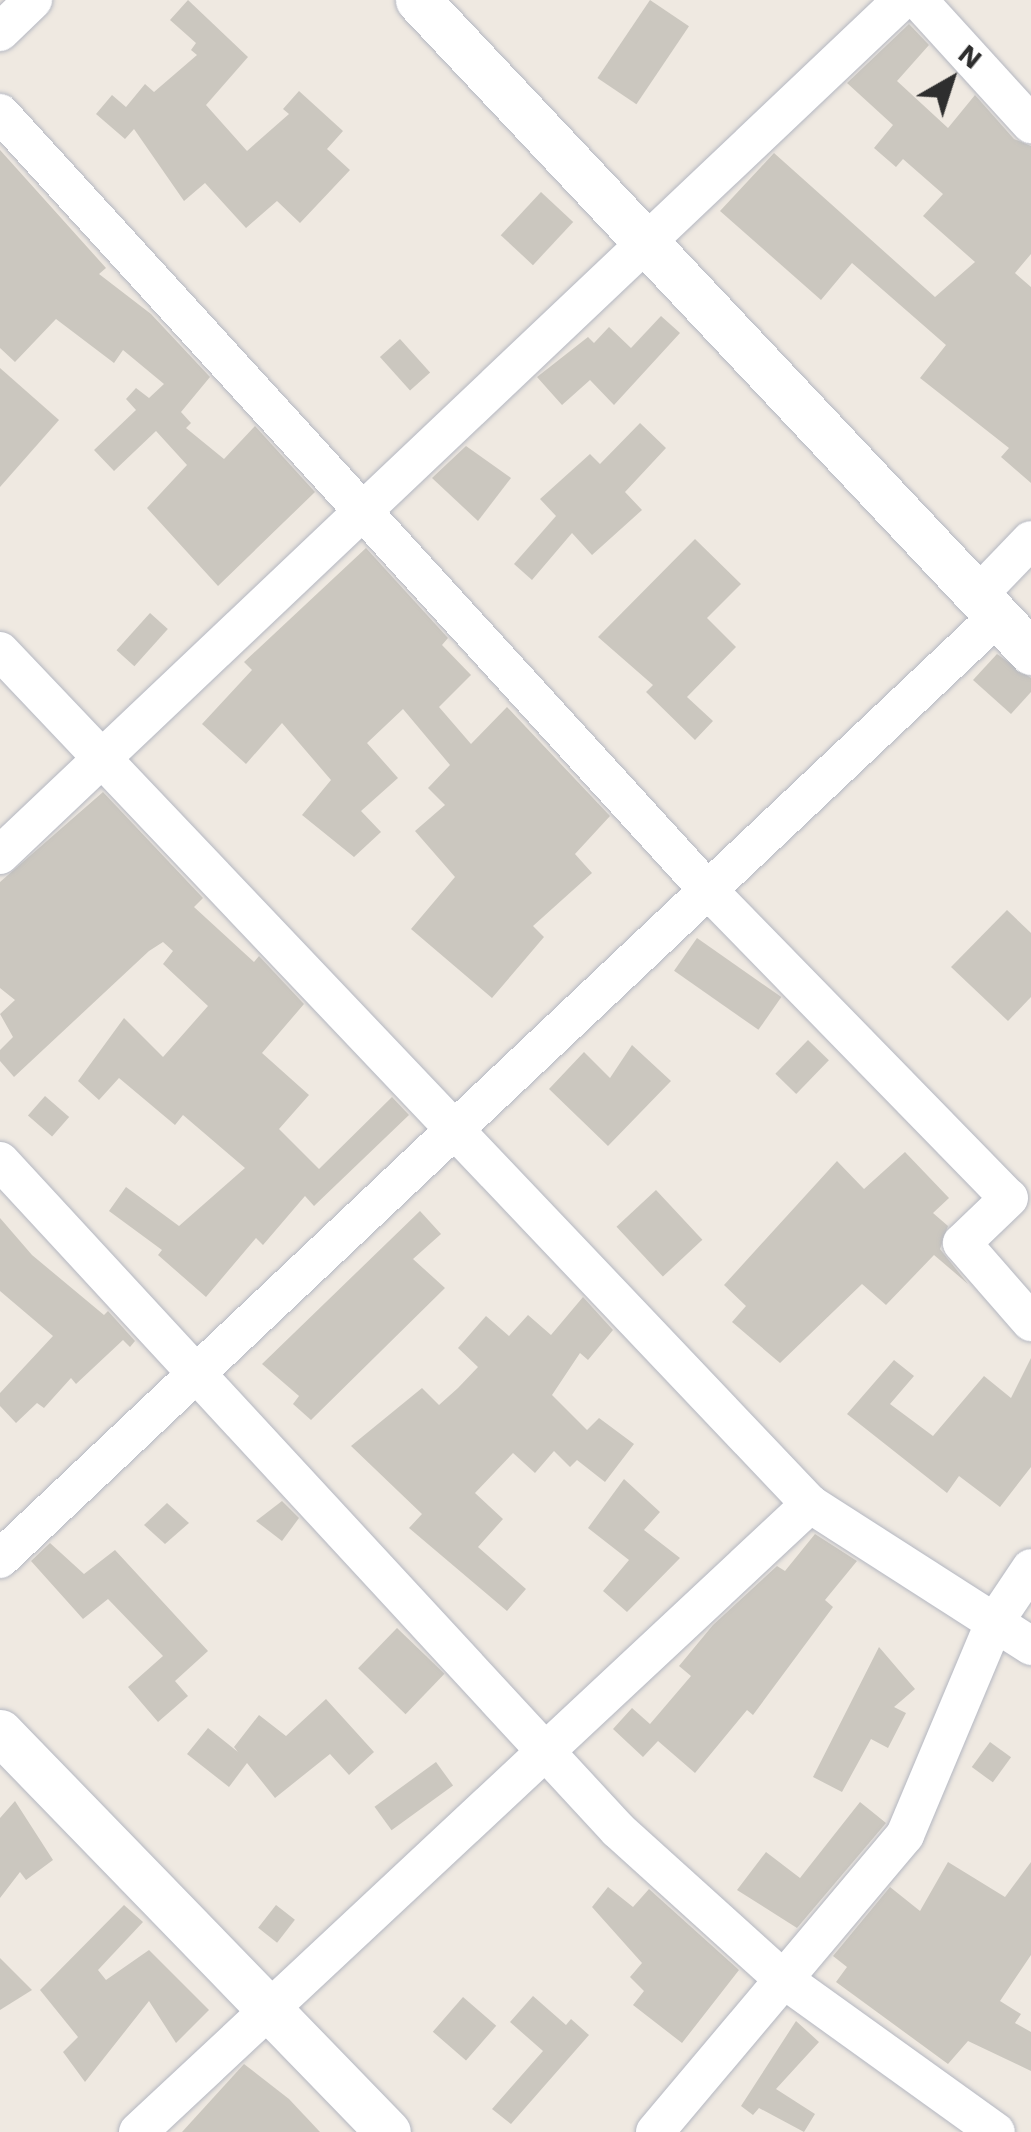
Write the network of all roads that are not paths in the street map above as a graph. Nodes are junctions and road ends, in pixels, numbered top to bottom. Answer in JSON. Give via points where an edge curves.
{"nodes":[{"id":1,"x":33,"y":0,"type":"edge"},
{"id":2,"x":418,"y":0,"type":"edge"},
{"id":3,"x":902,"y":0,"type":"edge"},
{"id":4,"x":918,"y":0,"type":"edge"},
{"id":5,"x":0,"y":32,"type":"edge"},
{"id":6,"x":0,"y":113,"type":"edge"},
{"id":7,"x":1031,"y":124,"type":"edge"},
{"id":8,"x":649,"y":245,"type":"junction"},
{"id":9,"x":365,"y":514,"type":"junction"},
{"id":10,"x":1031,"y":540,"type":"edge"},
{"id":11,"x":988,"y":606,"type":"junction"},
{"id":12,"x":0,"y":651,"type":"edge"},
{"id":13,"x":1031,"y":652,"type":"edge"},
{"id":14,"x":104,"y":760,"type":"junction"},
{"id":15,"x":0,"y":855,"type":"edge"},
{"id":16,"x":706,"y":888,"type":"junction"},
{"id":17,"x":458,"y":1132,"type":"junction"},
{"id":18,"x":0,"y":1161,"type":"edge"},
{"id":19,"x":1031,"y":1322,"type":"edge"},
{"id":20,"x":197,"y":1375,"type":"junction"},
{"id":21,"x":810,"y":1504,"type":"junction"},
{"id":22,"x":0,"y":1559,"type":"edge"},
{"id":23,"x":1031,"y":1568,"type":"edge"},
{"id":24,"x":994,"y":1623,"type":"junction"},
{"id":25,"x":1031,"y":1646,"type":"edge"},
{"id":26,"x":0,"y":1732,"type":"edge"},
{"id":27,"x":546,"y":1753,"type":"junction"},
{"id":28,"x":783,"y":1979,"type":"junction"},
{"id":29,"x":274,"y":2009,"type":"junction"},
{"id":30,"x":138,"y":2132,"type":"edge"},
{"id":31,"x":388,"y":2132,"type":"edge"},
{"id":32,"x":655,"y":2132,"type":"edge"},
{"id":33,"x":996,"y":2132,"type":"edge"}],
"edges":[{"from":1,"to":5,"type":"street"},
{"from":2,"to":8,"type":"street"},
{"from":3,"to":8,"type":"street"},
{"from":4,"to":7,"type":"street"},
{"from":6,"to":9,"type":"street"},
{"from":8,"to":9,"type":"street"},
{"from":8,"to":11,"type":"street"},
{"from":9,"to":14,"type":"street"},
{"from":9,"to":16,"type":"street"},
{"from":10,"to":11,"type":"street"},
{"from":11,"to":13,"type":"street"},
{"from":11,"to":16,"type":"street"},
{"from":12,"to":14,"type":"street"},
{"from":14,"to":15,"type":"street"},
{"from":14,"to":17,"type":"street"},
{"from":16,"to":17,"type":"street"},
{"from":16,"to":19,"type":"street","via":[[1009,1198],[962,1243]]},
{"from":17,"to":20,"type":"street"},
{"from":17,"to":21,"type":"street"},
{"from":18,"to":20,"type":"street"},
{"from":20,"to":22,"type":"street"},
{"from":20,"to":27,"type":"street"},
{"from":21,"to":24,"type":"street"},
{"from":21,"to":27,"type":"street"},
{"from":23,"to":24,"type":"street"},
{"from":24,"to":25,"type":"street"},
{"from":24,"to":28,"type":"street","via":[[906,1835]]},
{"from":26,"to":29,"type":"street"},
{"from":27,"to":28,"type":"street","via":[[618,1830]]},
{"from":27,"to":29,"type":"street"},
{"from":28,"to":32,"type":"street"},
{"from":28,"to":33,"type":"street"},
{"from":29,"to":30,"type":"street"},
{"from":29,"to":31,"type":"street"}]}
